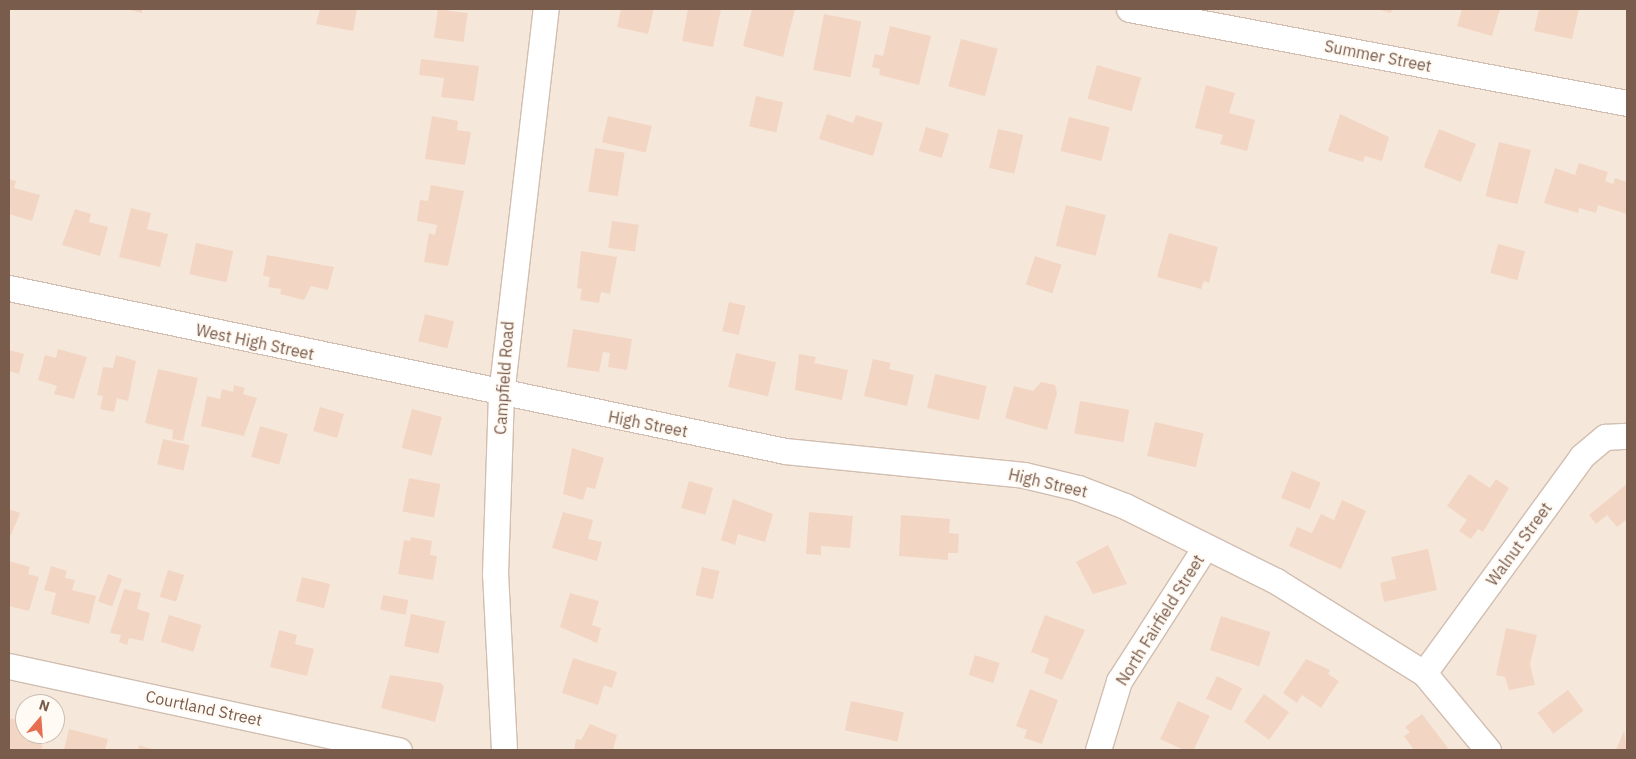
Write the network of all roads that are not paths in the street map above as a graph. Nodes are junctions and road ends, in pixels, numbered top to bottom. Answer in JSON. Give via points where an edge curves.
{"nodes":[{"id":1,"x":546,"y":9,"type":"edge"},
{"id":2,"x":1129,"y":9,"type":"edge"},
{"id":3,"x":1627,"y":103,"type":"edge"},
{"id":4,"x":9,"y":288,"type":"edge"},
{"id":5,"x":501,"y":395,"type":"junction"},
{"id":6,"x":1627,"y":436,"type":"edge"},
{"id":7,"x":1206,"y":548,"type":"junction"},
{"id":8,"x":9,"y":666,"type":"edge"},
{"id":9,"x":1424,"y":673,"type":"junction"},
{"id":10,"x":399,"y":750,"type":"edge"},
{"id":11,"x":504,"y":750,"type":"edge"},
{"id":12,"x":1098,"y":750,"type":"edge"},
{"id":13,"x":1488,"y":750,"type":"edge"}],
"edges":[{"from":1,"to":5,"type":"street","name":"Campfield Road"},
{"from":2,"to":3,"type":"street","name":"Summer Street"},
{"from":4,"to":5,"type":"street","name":"West High Street"},
{"from":5,"to":7,"type":"street","name":"High Street","via":[[785,452],[1024,474],[1125,506]]},
{"from":5,"to":11,"type":"street","name":"Campfield Road","via":[[496,574]]},
{"from":6,"to":9,"type":"street","name":"Walnut Street","via":[[1605,436],[1582,456]]},
{"from":7,"to":9,"type":"street","name":"High Street","via":[[1276,581]]},
{"from":7,"to":12,"type":"street","name":"North Fairfield Street","via":[[1119,681]]},
{"from":8,"to":10,"type":"street","name":"Courtland Street"},
{"from":9,"to":13,"type":"street","name":"High Street"}]}
